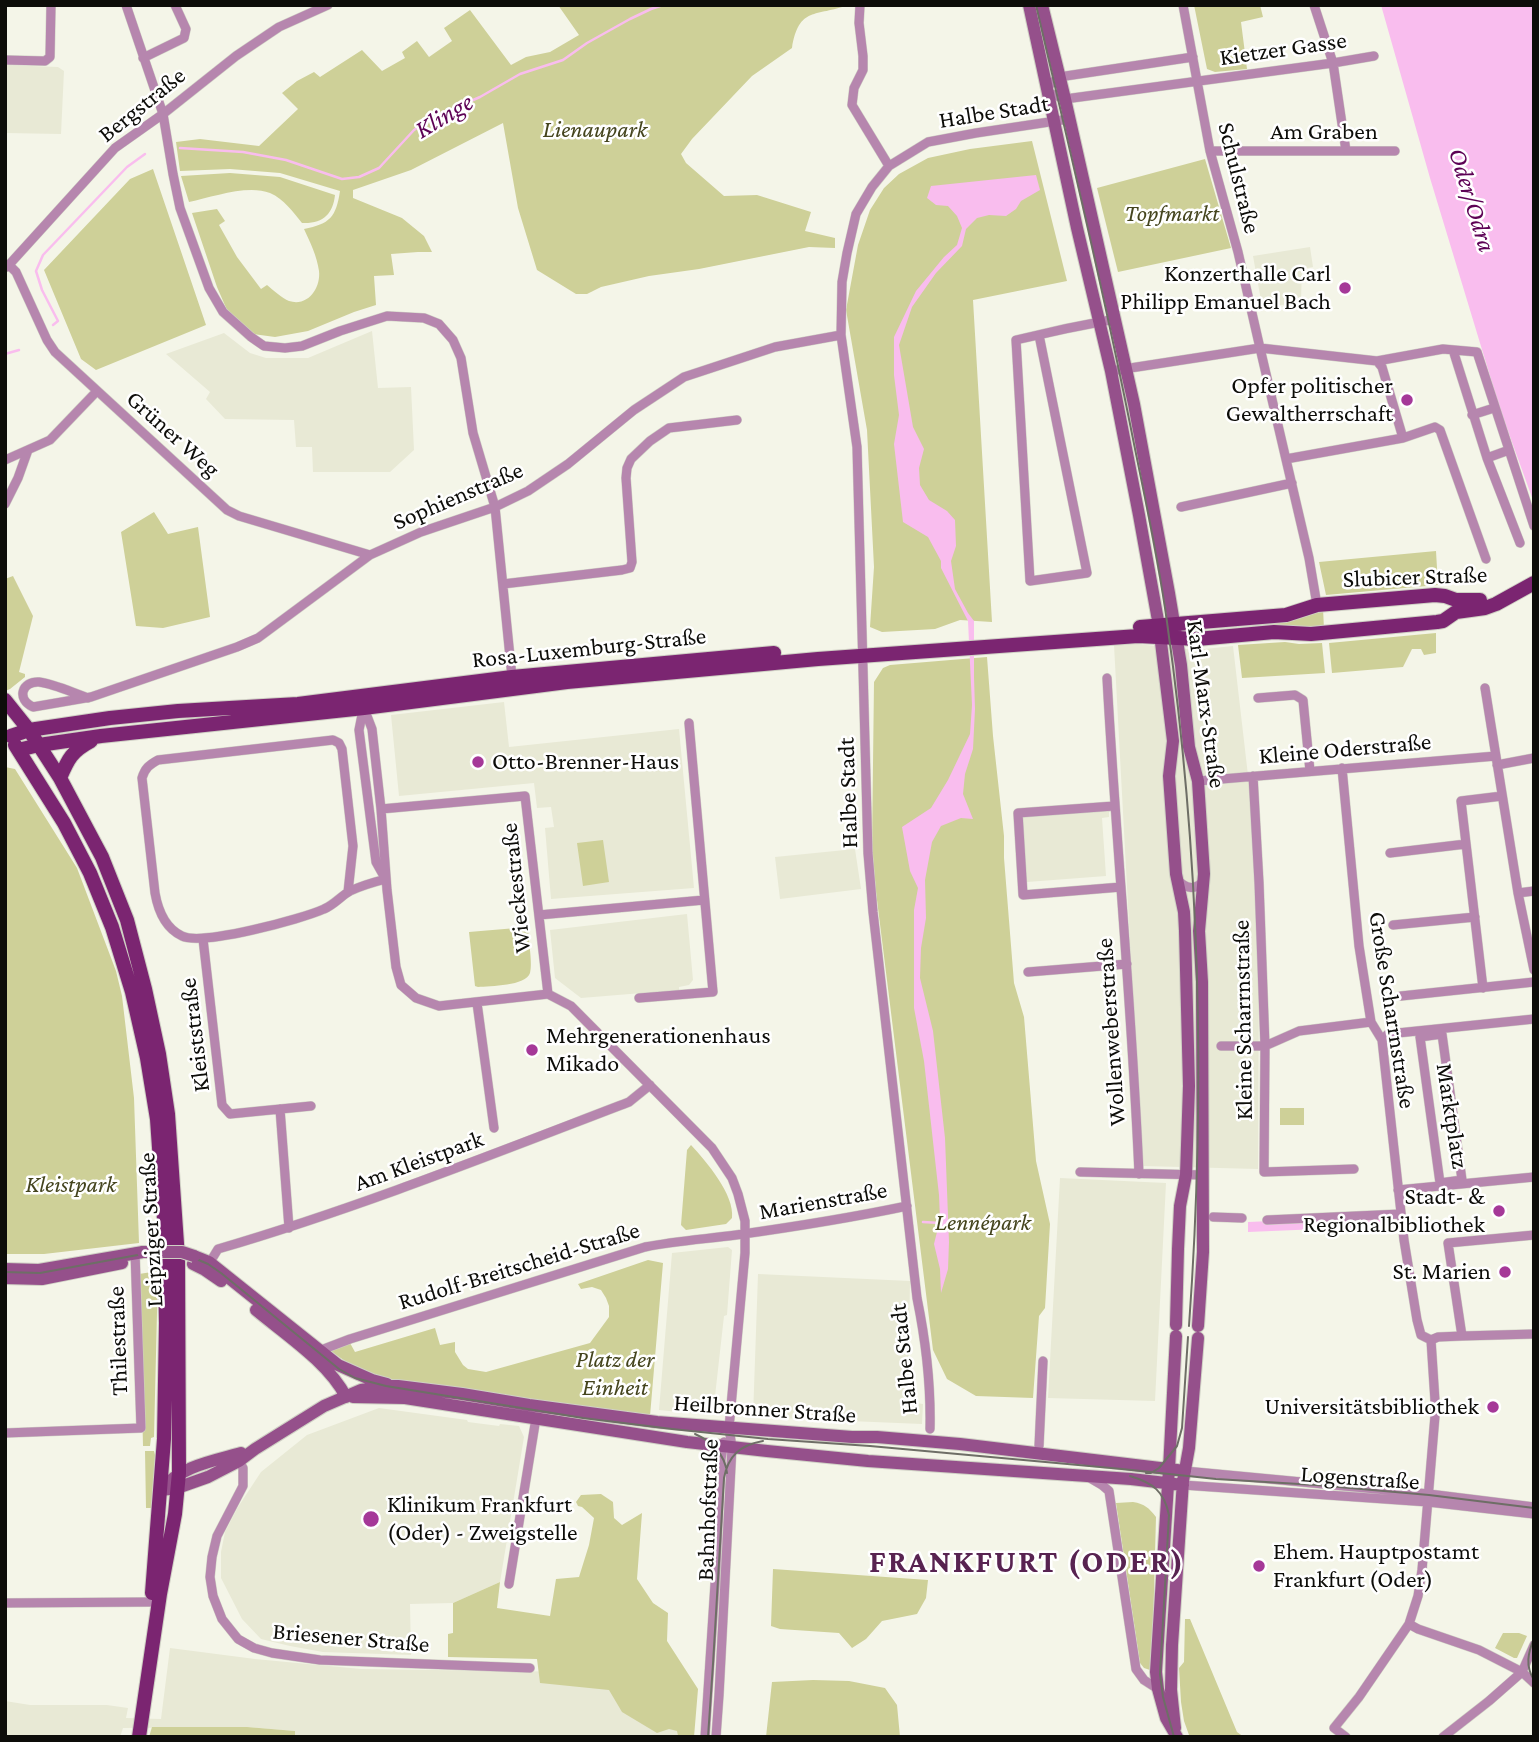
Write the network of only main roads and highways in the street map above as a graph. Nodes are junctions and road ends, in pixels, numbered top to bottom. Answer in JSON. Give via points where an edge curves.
{"nodes":[{"id":1,"x":1534,"y":583,"type":"edge"},
{"id":2,"x":1518,"y":590,"type":"junction"},
{"id":3,"x":1450,"y":598,"type":"junction"},
{"id":4,"x":1451,"y":615,"type":"junction"},
{"id":5,"x":1167,"y":631,"type":"junction"},
{"id":6,"x":5,"y":700,"type":"edge"},
{"id":7,"x":364,"y":702,"type":"junction"},
{"id":8,"x":29,"y":730,"type":"junction"},
{"id":9,"x":7,"y":734,"type":"edge"},
{"id":10,"x":101,"y":736,"type":"junction"},
{"id":11,"x":38,"y":745,"type":"junction"},
{"id":12,"x":12,"y":752,"type":"edge"},
{"id":13,"x":60,"y":778,"type":"junction"},
{"id":14,"x":130,"y":1737,"type":"edge"},
{"id":15,"x":139,"y":1737,"type":"edge"}],
"edges":[{"from":1,"to":2,"type":"main road"},
{"from":2,"to":3,"type":"main road","name":"Slubicer Straße","via":[[1482,599]]},
{"from":2,"to":4,"type":"main road","name":"Slubicer Straße","via":[[1485,608]]},
{"from":3,"to":4,"type":"main road"},
{"from":3,"to":5,"type":"main road","name":"Slubicer Straße","via":[[1435,595],[1317,605],[1286,615]]},
{"from":4,"to":5,"type":"main road","name":"Slubicer Straße","via":[[1437,622],[1331,633],[1274,632],[1197,639]]},
{"from":5,"to":7,"type":"main road","name":"Rosa-Luxemburg-Straße","via":[[863,651],[567,682],[508,683]]},
{"from":6,"to":8,"type":"main road","name":"Leipziger Straße"},
{"from":7,"to":8,"type":"main road","name":"Rosa-Luxemburg-Straße","via":[[178,711]]},
{"from":7,"to":10,"type":"main road","name":"Rosa-Luxemburg-Straße"},
{"from":8,"to":9,"type":"main road","name":"Rosa-Luxemburg-Straße"},
{"from":8,"to":11,"type":"main road","name":"Leipziger Straße"},
{"from":9,"to":12,"type":"main road","name":"Leipziger Straße"},
{"from":10,"to":11,"type":"main road","name":"Rosa-Luxemburg-Straße"},
{"from":10,"to":13,"type":"main road","via":[[71,755]]},
{"from":11,"to":12,"type":"main road","name":"Rosa-Luxemburg-Straße"},
{"from":11,"to":13,"type":"main road","name":"Leipziger Straße"},
{"from":12,"to":14,"type":"main road","name":"Leipziger Straße","via":[[64,823],[112,927],[147,1058],[157,1119],[164,1219],[164,1439],[151,1602]]},
{"from":13,"to":15,"type":"main road","name":"Leipziger Straße","via":[[102,857],[127,920],[159,1054],[168,1114],[178,1258],[179,1473]]}]}
